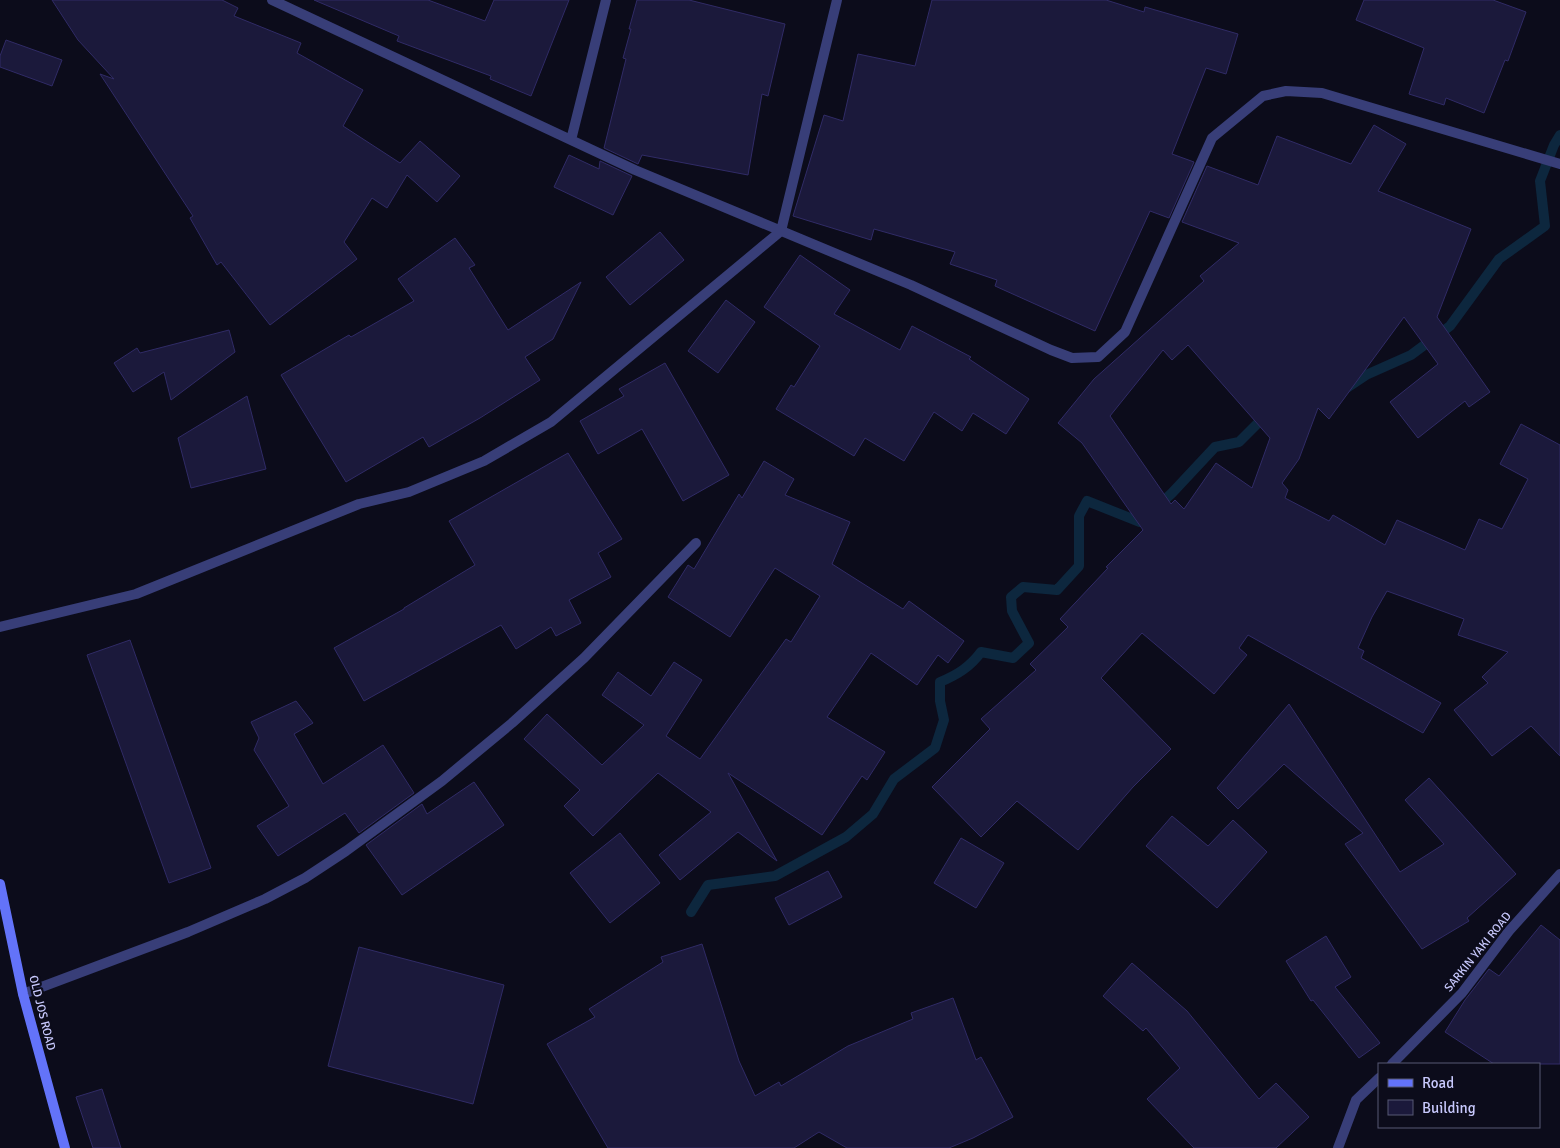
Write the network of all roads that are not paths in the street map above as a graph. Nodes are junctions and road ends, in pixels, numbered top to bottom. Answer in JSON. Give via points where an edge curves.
{"nodes":[{"id":1,"x":272,"y":0,"type":"edge"},
{"id":2,"x":606,"y":0,"type":"edge"},
{"id":3,"x":837,"y":0,"type":"edge"},
{"id":4,"x":571,"y":140,"type":"junction"},
{"id":5,"x":1560,"y":164,"type":"edge"},
{"id":6,"x":781,"y":231,"type":"junction"},
{"id":7,"x":696,"y":544,"type":"dead end"},
{"id":8,"x":0,"y":627,"type":"edge"},
{"id":9,"x":1560,"y":874,"type":"edge"},
{"id":10,"x":0,"y":884,"type":"edge"},
{"id":11,"x":23,"y":994,"type":"junction"},
{"id":12,"x":1393,"y":1063,"type":"edge"},
{"id":13,"x":1378,"y":1079,"type":"edge"},
{"id":14,"x":65,"y":1148,"type":"edge"},
{"id":15,"x":1338,"y":1148,"type":"edge"}],
"edges":[{"from":1,"to":4,"type":"street"},
{"from":2,"to":4,"type":"street"},
{"from":3,"to":6,"type":"street"},
{"from":4,"to":6,"type":"street"},
{"from":5,"to":6,"type":"street","via":[[1322,93],[1286,91],[1263,96],[1212,138],[1125,332],[1098,357],[1072,358],[1051,350],[911,285]]},
{"from":6,"to":8,"type":"street","via":[[551,422],[484,460],[410,492],[359,504],[136,594]]},
{"from":7,"to":11,"type":"street","via":[[584,658],[512,723],[442,781],[346,851],[265,899],[188,932]]},
{"from":9,"to":12,"type":"street","name":"SARKIN YAKI ROAD","via":[[1509,931],[1462,993]]},
{"from":10,"to":11,"type":"main road","name":"OLD JOS ROAD"},
{"from":11,"to":14,"type":"main road","name":"OLD JOS ROAD"},
{"from":13,"to":15,"type":"street","via":[[1356,1100]]}]}
